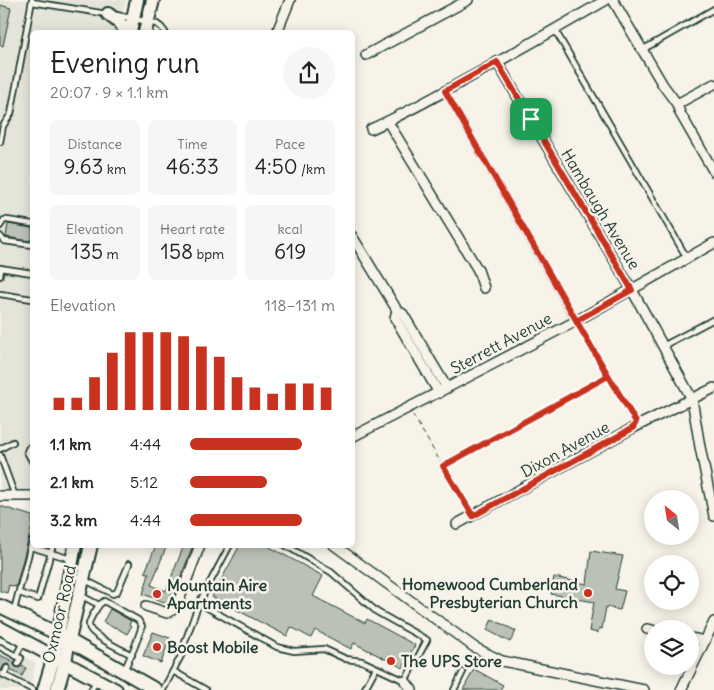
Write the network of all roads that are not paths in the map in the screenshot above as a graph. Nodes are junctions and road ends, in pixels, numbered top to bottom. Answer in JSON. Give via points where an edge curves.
{"nodes":[{"id":1,"x":137,"y":0,"type":"edge"},
{"id":2,"x":153,"y":0,"type":"edge"},
{"id":3,"x":290,"y":0,"type":"edge"},
{"id":4,"x":468,"y":0,"type":"edge"},
{"id":5,"x":606,"y":0,"type":"edge"},
{"id":6,"x":613,"y":0,"type":"edge"},
{"id":7,"x":32,"y":1,"type":"edge"},
{"id":8,"x":714,"y":10,"type":"edge"},
{"id":9,"x":108,"y":14,"type":"junction"},
{"id":10,"x":133,"y":19,"type":"junction"},
{"id":11,"x":147,"y":27,"type":"edge"},
{"id":12,"x":126,"y":30,"type":"edge"},
{"id":13,"x":129,"y":30,"type":"edge"},
{"id":14,"x":163,"y":30,"type":"edge"},
{"id":15,"x":278,"y":30,"type":"edge"},
{"id":16,"x":555,"y":30,"type":"junction"},
{"id":17,"x":642,"y":50,"type":"junction"},
{"id":18,"x":366,"y":56,"type":"dead end"},
{"id":19,"x":497,"y":62,"type":"junction"},
{"id":20,"x":714,"y":84,"type":"edge"},
{"id":21,"x":445,"y":91,"type":"junction"},
{"id":22,"x":677,"y":104,"type":"junction"},
{"id":23,"x":388,"y":122,"type":"junction"},
{"id":24,"x":371,"y":129,"type":"dead end"},
{"id":25,"x":0,"y":142,"type":"edge"},
{"id":26,"x":714,"y":172,"type":"edge"},
{"id":27,"x":30,"y":224,"type":"edge"},
{"id":28,"x":0,"y":226,"type":"edge"},
{"id":29,"x":0,"y":236,"type":"edge"},
{"id":30,"x":355,"y":241,"type":"edge"},
{"id":31,"x":714,"y":243,"type":"edge"},
{"id":32,"x":30,"y":245,"type":"edge"},
{"id":33,"x":687,"y":258,"type":"junction"},
{"id":34,"x":0,"y":268,"type":"edge"},
{"id":35,"x":30,"y":274,"type":"edge"},
{"id":36,"x":0,"y":276,"type":"edge"},
{"id":37,"x":484,"y":288,"type":"dead end"},
{"id":38,"x":632,"y":290,"type":"junction"},
{"id":39,"x":0,"y":294,"type":"edge"},
{"id":40,"x":30,"y":300,"type":"edge"},
{"id":41,"x":714,"y":319,"type":"edge"},
{"id":42,"x":576,"y":321,"type":"junction"},
{"id":43,"x":663,"y":346,"type":"junction"},
{"id":44,"x":714,"y":388,"type":"edge"},
{"id":45,"x":443,"y":391,"type":"junction"},
{"id":46,"x":692,"y":399,"type":"junction"},
{"id":47,"x":355,"y":435,"type":"edge"},
{"id":48,"x":13,"y":442,"type":"dead end"},
{"id":49,"x":0,"y":449,"type":"edge"},
{"id":50,"x":0,"y":455,"type":"edge"},
{"id":51,"x":0,"y":496,"type":"edge"},
{"id":52,"x":15,"y":496,"type":"junction"},
{"id":53,"x":30,"y":496,"type":"edge"},
{"id":54,"x":714,"y":516,"type":"edge"},
{"id":55,"x":457,"y":524,"type":"dead end"},
{"id":56,"x":31,"y":548,"type":"edge"},
{"id":57,"x":34,"y":548,"type":"edge"},
{"id":58,"x":52,"y":548,"type":"edge"},
{"id":59,"x":74,"y":548,"type":"edge"},
{"id":60,"x":90,"y":548,"type":"edge"},
{"id":61,"x":199,"y":548,"type":"edge"},
{"id":62,"x":228,"y":548,"type":"edge"},
{"id":63,"x":290,"y":548,"type":"edge"},
{"id":64,"x":338,"y":548,"type":"edge"},
{"id":65,"x":51,"y":553,"type":"junction"},
{"id":66,"x":72,"y":559,"type":"junction"},
{"id":67,"x":129,"y":564,"type":"dead end"},
{"id":68,"x":69,"y":574,"type":"junction"},
{"id":69,"x":83,"y":579,"type":"junction"},
{"id":70,"x":66,"y":591,"type":"junction"},
{"id":71,"x":19,"y":593,"type":"junction"},
{"id":72,"x":80,"y":594,"type":"junction"},
{"id":73,"x":199,"y":603,"type":"junction"},
{"id":74,"x":99,"y":604,"type":"junction"},
{"id":75,"x":0,"y":606,"type":"edge"},
{"id":76,"x":146,"y":606,"type":"dead end"},
{"id":77,"x":13,"y":612,"type":"junction"},
{"id":78,"x":714,"y":622,"type":"edge"},
{"id":79,"x":0,"y":628,"type":"edge"},
{"id":80,"x":63,"y":637,"type":"junction"},
{"id":81,"x":699,"y":640,"type":"edge"},
{"id":82,"x":23,"y":641,"type":"junction"},
{"id":83,"x":705,"y":641,"type":"junction"},
{"id":84,"x":0,"y":647,"type":"edge"},
{"id":85,"x":7,"y":651,"type":"junction"},
{"id":86,"x":15,"y":655,"type":"junction"},
{"id":87,"x":132,"y":655,"type":"junction"},
{"id":88,"x":4,"y":657,"type":"dead end"},
{"id":89,"x":60,"y":659,"type":"junction"},
{"id":90,"x":11,"y":660,"type":"dead end"},
{"id":91,"x":18,"y":664,"type":"dead end"},
{"id":92,"x":7,"y":668,"type":"dead end"},
{"id":93,"x":376,"y":668,"type":"junction"},
{"id":94,"x":173,"y":671,"type":"junction"},
{"id":95,"x":14,"y":672,"type":"dead end"},
{"id":96,"x":124,"y":672,"type":"junction"},
{"id":97,"x":464,"y":672,"type":"dead end"},
{"id":98,"x":11,"y":678,"type":"junction"},
{"id":99,"x":405,"y":681,"type":"junction"},
{"id":100,"x":94,"y":685,"type":"edge"},
{"id":101,"x":35,"y":690,"type":"edge"},
{"id":102,"x":57,"y":690,"type":"edge"},
{"id":103,"x":116,"y":690,"type":"edge"},
{"id":104,"x":156,"y":690,"type":"edge"},
{"id":105,"x":163,"y":690,"type":"edge"},
{"id":106,"x":206,"y":690,"type":"edge"},
{"id":107,"x":364,"y":690,"type":"edge"},
{"id":108,"x":412,"y":690,"type":"edge"},
{"id":109,"x":454,"y":690,"type":"edge"},
{"id":110,"x":644,"y":690,"type":"edge"},
{"id":111,"x":681,"y":690,"type":"edge"}],
"edges":[{"from":1,"to":10,"type":"main road"},
{"from":2,"to":11,"type":"main road"},
{"from":3,"to":15,"type":"street"},
{"from":4,"to":18,"type":"street"},
{"from":5,"to":16,"type":"street"},
{"from":6,"to":17,"type":"street"},
{"from":7,"to":9,"type":"lane"},
{"from":7,"to":25,"type":"lane","via":[[11,114],[3,126]]},
{"from":8,"to":17,"type":"lane"},
{"from":9,"to":10,"type":"lane"},
{"from":9,"to":12,"type":"main road"},
{"from":10,"to":11,"type":"lane"},
{"from":10,"to":13,"type":"main road"},
{"from":11,"to":14,"type":"lane","via":[[157,24]]},
{"from":16,"to":19,"type":"street"},
{"from":16,"to":33,"type":"lane"},
{"from":17,"to":22,"type":"street"},
{"from":19,"to":21,"type":"street"},
{"from":19,"to":38,"type":"street","name":"Hambaugh Avenue"},
{"from":20,"to":22,"type":"street"},
{"from":21,"to":23,"type":"street"},
{"from":21,"to":42,"type":"lane"},
{"from":22,"to":26,"type":"street"},
{"from":23,"to":24,"type":"street"},
{"from":23,"to":37,"type":"street","via":[[478,270]]},
{"from":27,"to":28,"type":"lane","via":[[7,220]]},
{"from":29,"to":32,"type":"lane","via":[[4,241]]},
{"from":30,"to":45,"type":"street","via":[[397,310],[396,318],[415,342]]},
{"from":31,"to":33,"type":"street","name":"Sterrett Avenue"},
{"from":33,"to":38,"type":"street","name":"Sterrett Avenue"},
{"from":34,"to":35,"type":"lane"},
{"from":34,"to":36,"type":"lane"},
{"from":38,"to":42,"type":"street","name":"Sterrett Avenue"},
{"from":38,"to":43,"type":"street","name":"Hambaugh Avenue"},
{"from":39,"to":40,"type":"lane"},
{"from":41,"to":43,"type":"lane"},
{"from":42,"to":45,"type":"street","name":"Sterrett Avenue"},
{"from":43,"to":46,"type":"street","name":"Hambaugh Avenue"},
{"from":44,"to":46,"type":"street","name":"Dixon Avenue"},
{"from":45,"to":47,"type":"street","name":"Sterrett Avenue"},
{"from":46,"to":54,"type":"street","name":"Hambaugh Avenue"},
{"from":46,"to":55,"type":"street","name":"Dixon Avenue"},
{"from":48,"to":49,"type":"lane"},
{"from":50,"to":52,"type":"lane"},
{"from":51,"to":52,"type":"street"},
{"from":52,"to":53,"type":"street"},
{"from":56,"to":71,"type":"lane"},
{"from":57,"to":65,"type":"lane"},
{"from":58,"to":65,"type":"lane"},
{"from":59,"to":66,"type":"main road","name":"Oxmoor Road"},
{"from":60,"to":69,"type":"main road","name":"Oxmoor Road"},
{"from":61,"to":76,"type":"street","via":[[176,608],[167,613]]},
{"from":62,"to":73,"type":"lane"},
{"from":63,"to":99,"type":"lane","via":[[331,572],[378,612],[427,640]]},
{"from":64,"to":110,"type":"street","via":[[474,647],[502,662]]},
{"from":65,"to":66,"type":"lane"},
{"from":65,"to":71,"type":"lane","via":[[38,599]]},
{"from":66,"to":68,"type":"main road","name":"Oxmoor Road"},
{"from":67,"to":69,"type":"lane","via":[[117,592],[113,594]]},
{"from":68,"to":69,"type":"lane"},
{"from":68,"to":70,"type":"main road","name":"Oxmoor Road"},
{"from":69,"to":72,"type":"main road","name":"Oxmoor Road"},
{"from":70,"to":72,"type":"lane"},
{"from":70,"to":80,"type":"main road","name":"Oxmoor Road"},
{"from":71,"to":77,"type":"lane"},
{"from":72,"to":74,"type":"lane"},
{"from":72,"to":80,"type":"main road","name":"Oxmoor Road"},
{"from":73,"to":93,"type":"lane","via":[[277,647],[294,651],[324,649]]},
{"from":73,"to":94,"type":"lane"},
{"from":74,"to":87,"type":"lane","via":[[88,624],[91,632]]},
{"from":74,"to":87,"type":"lane","via":[[104,601],[141,622]]},
{"from":75,"to":77,"type":"main road"},
{"from":77,"to":80,"type":"main road"},
{"from":78,"to":83,"type":"street"},
{"from":79,"to":82,"type":"main road"},
{"from":80,"to":89,"type":"main road","name":"Oxmoor Road"},
{"from":80,"to":96,"type":"main road"},
{"from":81,"to":83,"type":"street"},
{"from":82,"to":86,"type":"lane"},
{"from":82,"to":89,"type":"main road"},
{"from":83,"to":111,"type":"street"},
{"from":84,"to":85,"type":"lane"},
{"from":85,"to":86,"type":"lane"},
{"from":85,"to":88,"type":"lane"},
{"from":86,"to":90,"type":"lane"},
{"from":86,"to":91,"type":"lane","via":[[21,658]]},
{"from":87,"to":96,"type":"lane"},
{"from":89,"to":100,"type":"main road"},
{"from":89,"to":101,"type":"main road","name":"Oxmoor Road"},
{"from":89,"to":102,"type":"main road","name":"Oxmoor Road"},
{"from":92,"to":98,"type":"lane","via":[[3,674]]},
{"from":93,"to":99,"type":"lane"},
{"from":93,"to":107,"type":"lane"},
{"from":94,"to":105,"type":"lane"},
{"from":94,"to":106,"type":"lane"},
{"from":95,"to":98,"type":"lane"},
{"from":96,"to":104,"type":"main road"},
{"from":97,"to":109,"type":"lane"},
{"from":98,"to":101,"type":"lane"},
{"from":99,"to":108,"type":"street"},
{"from":100,"to":103,"type":"main road"}]}
